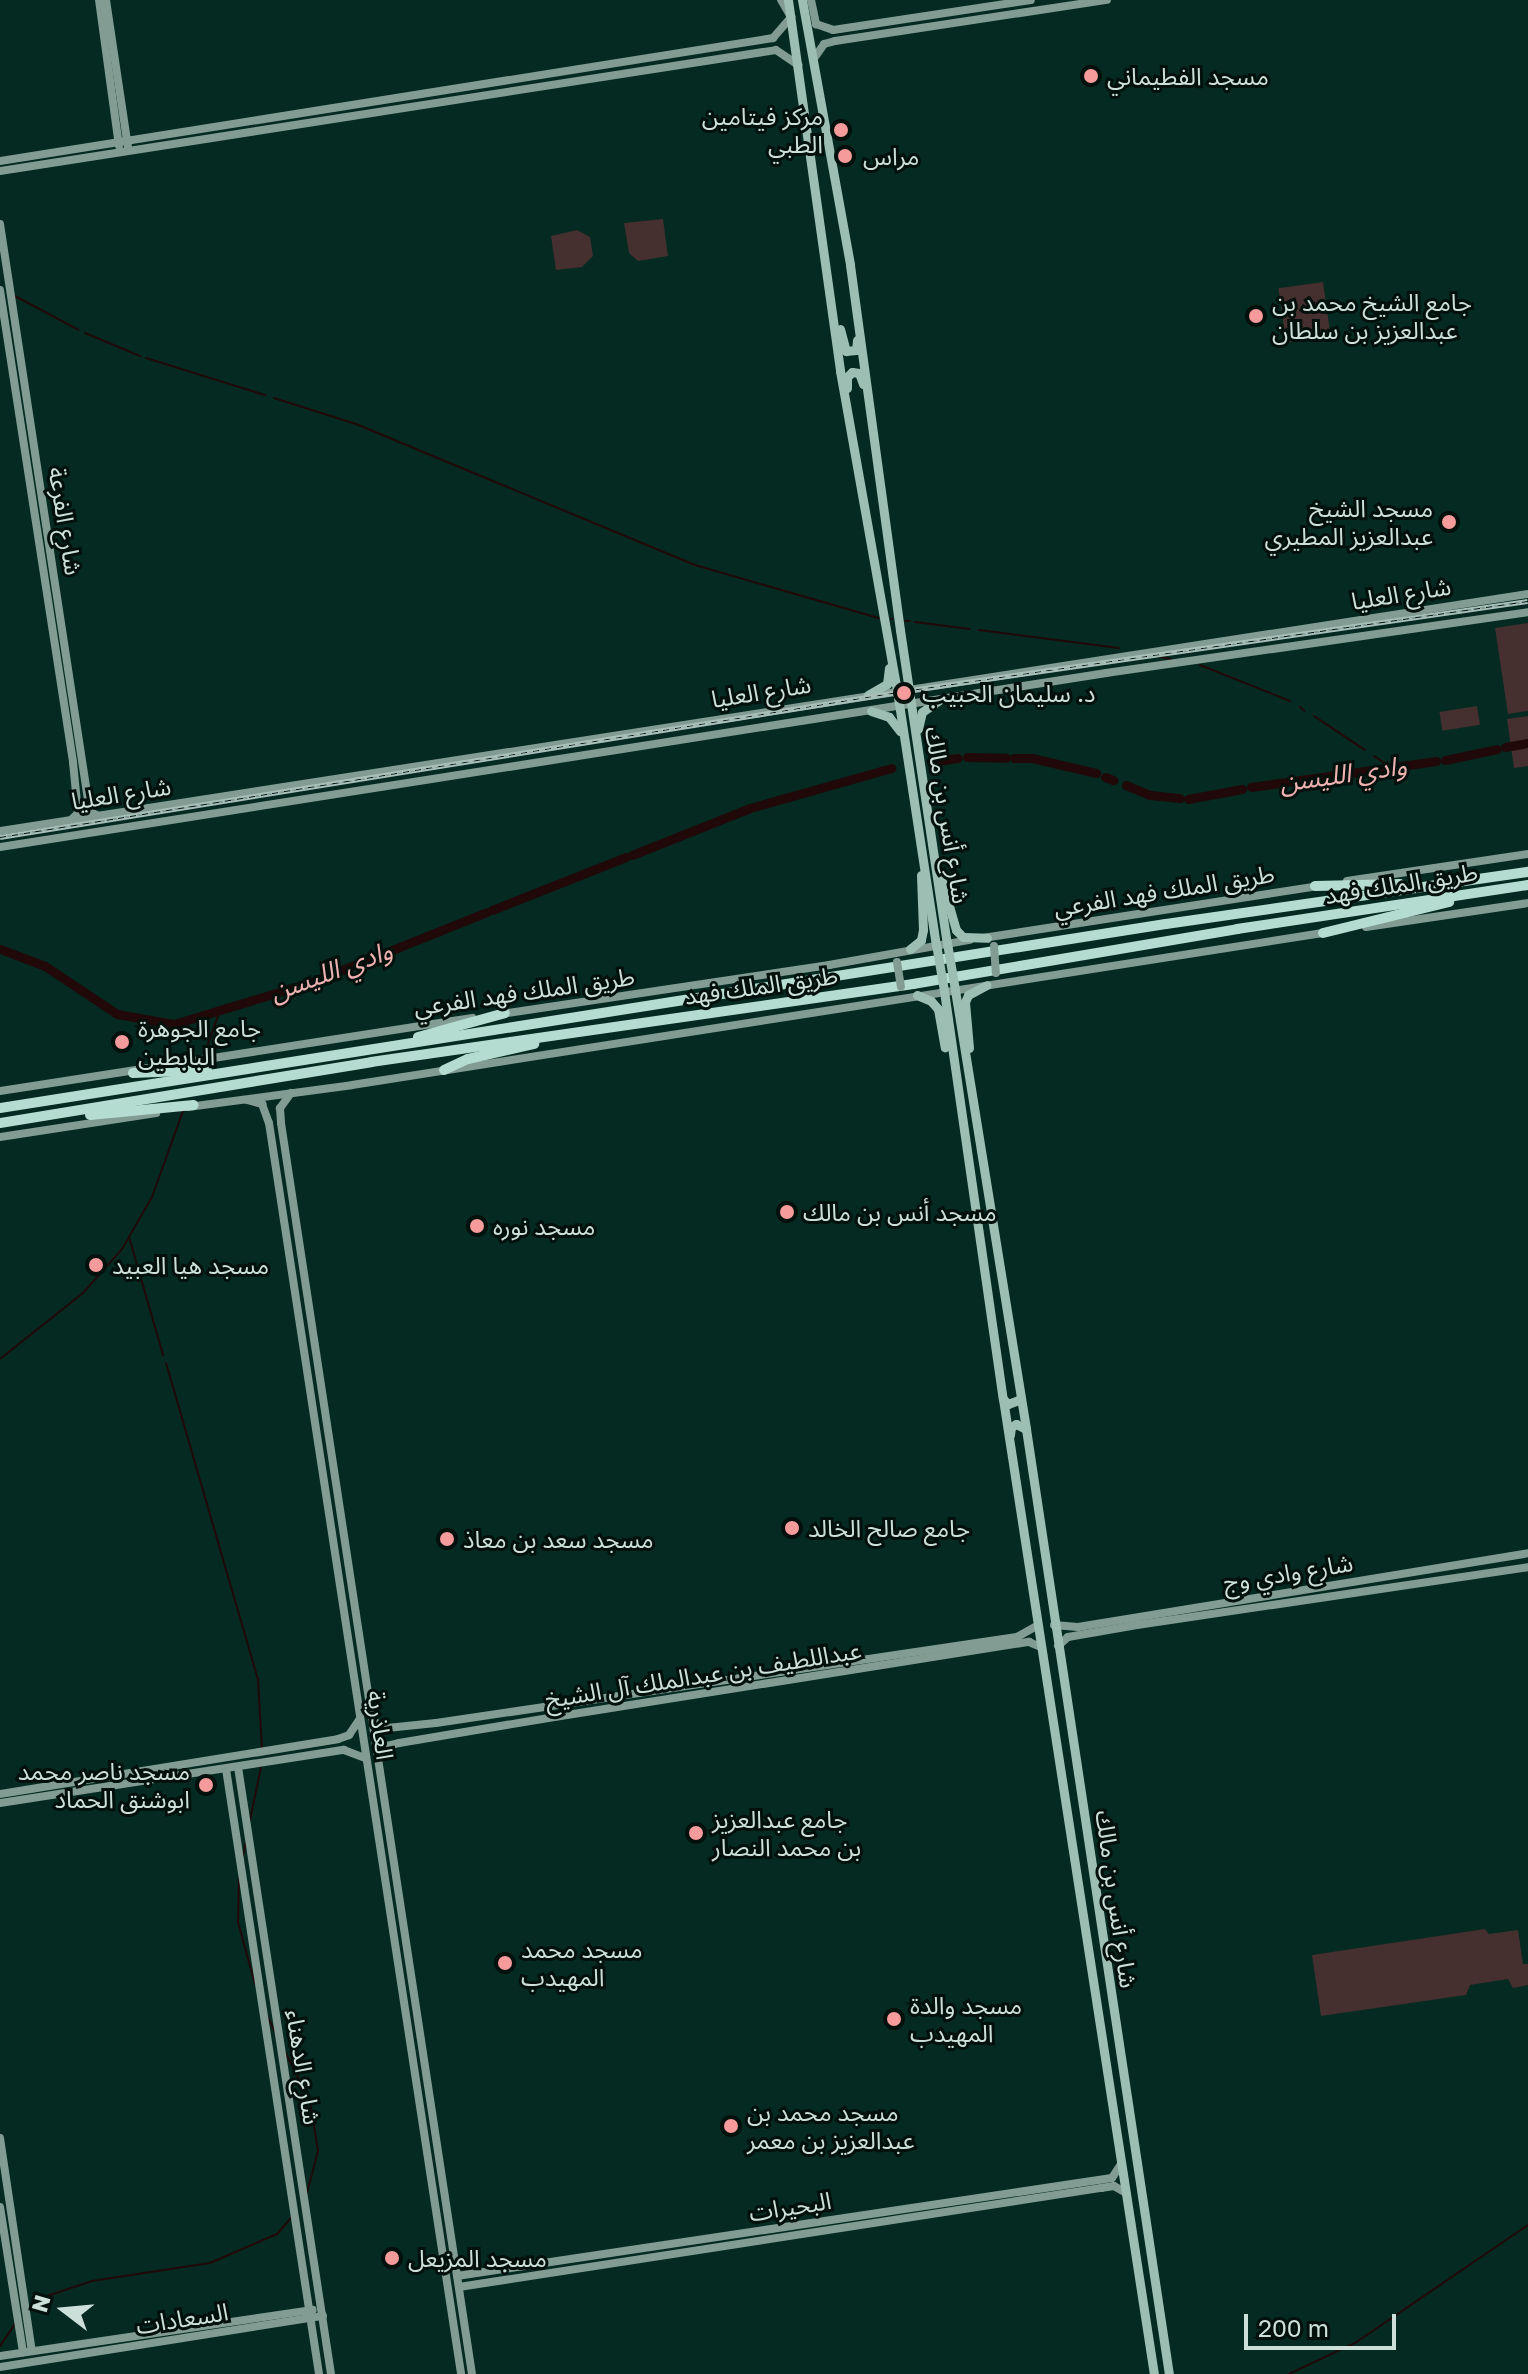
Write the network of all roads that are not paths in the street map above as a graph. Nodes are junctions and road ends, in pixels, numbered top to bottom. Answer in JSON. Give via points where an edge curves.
{"nodes":[{"id":1,"x":99,"y":0,"type":"edge"},
{"id":2,"x":106,"y":0,"type":"edge"},
{"id":3,"x":781,"y":0,"type":"edge"},
{"id":4,"x":788,"y":0,"type":"edge"},
{"id":5,"x":807,"y":0,"type":"edge"},
{"id":6,"x":1031,"y":0,"type":"edge"},
{"id":7,"x":1107,"y":0,"type":"edge"},
{"id":8,"x":1073,"y":3,"type":"edge"},
{"id":9,"x":791,"y":17,"type":"junction"},
{"id":10,"x":773,"y":38,"type":"junction"},
{"id":11,"x":776,"y":50,"type":"junction"},
{"id":12,"x":815,"y":57,"type":"junction"},
{"id":13,"x":798,"y":65,"type":"junction"},
{"id":14,"x":575,"y":70,"type":"junction"},
{"id":15,"x":560,"y":73,"type":"junction"},
{"id":16,"x":576,"y":82,"type":"junction"},
{"id":17,"x":561,"y":84,"type":"junction"},
{"id":18,"x":121,"y":127,"type":"junction"},
{"id":19,"x":124,"y":147,"type":"junction"},
{"id":20,"x":2,"y":161,"type":"edge"},
{"id":21,"x":3,"y":170,"type":"edge"},
{"id":22,"x":0,"y":224,"type":"edge"},
{"id":23,"x":825,"y":263,"type":"junction"},
{"id":24,"x":850,"y":265,"type":"junction"},
{"id":25,"x":0,"y":290,"type":"edge"},
{"id":26,"x":876,"y":441,"type":"junction"},
{"id":27,"x":854,"y":450,"type":"junction"},
{"id":28,"x":1528,"y":594,"type":"edge"},
{"id":29,"x":1528,"y":612,"type":"edge"},
{"id":30,"x":889,"y":661,"type":"junction"},
{"id":31,"x":909,"y":689,"type":"junction"},
{"id":32,"x":897,"y":691,"type":"junction"},
{"id":33,"x":868,"y":695,"type":"junction"},
{"id":34,"x":939,"y":700,"type":"junction"},
{"id":35,"x":911,"y":704,"type":"junction"},
{"id":36,"x":898,"y":706,"type":"junction"},
{"id":37,"x":871,"y":711,"type":"junction"},
{"id":38,"x":903,"y":737,"type":"junction"},
{"id":39,"x":916,"y":740,"type":"junction"},
{"id":40,"x":88,"y":800,"type":"junction"},
{"id":41,"x":77,"y":801,"type":"junction"},
{"id":42,"x":101,"y":817,"type":"junction"},
{"id":43,"x":71,"y":821,"type":"junction"},
{"id":44,"x":0,"y":831,"type":"edge"},
{"id":45,"x":0,"y":847,"type":"edge"},
{"id":46,"x":1528,"y":854,"type":"edge"},
{"id":47,"x":935,"y":862,"type":"junction"},
{"id":48,"x":922,"y":864,"type":"junction"},
{"id":49,"x":1528,"y":872,"type":"edge"},
{"id":50,"x":1446,"y":882,"type":"junction"},
{"id":51,"x":1528,"y":885,"type":"edge"},
{"id":52,"x":1315,"y":886,"type":"junction"},
{"id":53,"x":1478,"y":892,"type":"junction"},
{"id":54,"x":1528,"y":903,"type":"edge"},
{"id":55,"x":1323,"y":933,"type":"junction"},
{"id":56,"x":990,"y":942,"type":"junction"},
{"id":57,"x":942,"y":944,"type":"junction"},
{"id":58,"x":910,"y":949,"type":"junction"},
{"id":59,"x":889,"y":954,"type":"junction"},
{"id":60,"x":1014,"y":981,"type":"junction"},
{"id":61,"x":987,"y":985,"type":"junction"},
{"id":62,"x":949,"y":990,"type":"junction"},
{"id":63,"x":917,"y":995,"type":"junction"},
{"id":64,"x":894,"y":999,"type":"junction"},
{"id":65,"x":505,"y":1013,"type":"junction"},
{"id":66,"x":559,"y":1034,"type":"junction"},
{"id":67,"x":367,"y":1051,"type":"junction"},
{"id":68,"x":253,"y":1068,"type":"junction"},
{"id":69,"x":444,"y":1070,"type":"junction"},
{"id":70,"x":133,"y":1073,"type":"junction"},
{"id":71,"x":968,"y":1075,"type":"junction"},
{"id":72,"x":954,"y":1077,"type":"junction"},
{"id":73,"x":0,"y":1091,"type":"edge"},
{"id":74,"x":291,"y":1093,"type":"junction"},
{"id":75,"x":243,"y":1098,"type":"junction"},
{"id":76,"x":194,"y":1105,"type":"junction"},
{"id":77,"x":0,"y":1108,"type":"edge"},
{"id":78,"x":20,"y":1120,"type":"junction"},
{"id":79,"x":0,"y":1123,"type":"edge"},
{"id":80,"x":269,"y":1123,"type":"junction"},
{"id":81,"x":281,"y":1123,"type":"junction"},
{"id":82,"x":0,"y":1137,"type":"edge"},
{"id":83,"x":317,"y":1361,"type":"junction"},
{"id":84,"x":306,"y":1364,"type":"junction"},
{"id":85,"x":1003,"y":1399,"type":"junction"},
{"id":86,"x":1021,"y":1399,"type":"junction"},
{"id":87,"x":1026,"y":1429,"type":"junction"},
{"id":88,"x":1009,"y":1438,"type":"junction"},
{"id":89,"x":1528,"y":1553,"type":"edge"},
{"id":90,"x":1528,"y":1567,"type":"edge"},
{"id":91,"x":346,"y":1625,"type":"junction"},
{"id":92,"x":357,"y":1625,"type":"junction"},
{"id":93,"x":1054,"y":1625,"type":"junction"},
{"id":94,"x":1037,"y":1626,"type":"junction"},
{"id":95,"x":1078,"y":1631,"type":"junction"},
{"id":96,"x":1014,"y":1641,"type":"junction"},
{"id":97,"x":1058,"y":1646,"type":"junction"},
{"id":98,"x":1041,"y":1647,"type":"junction"},
{"id":99,"x":944,"y":1652,"type":"junction"},
{"id":100,"x":566,"y":1704,"type":"junction"},
{"id":101,"x":567,"y":1715,"type":"junction"},
{"id":102,"x":359,"y":1720,"type":"junction"},
{"id":103,"x":372,"y":1721,"type":"junction"},
{"id":104,"x":397,"y":1728,"type":"junction"},
{"id":105,"x":344,"y":1737,"type":"junction"},
{"id":106,"x":399,"y":1743,"type":"junction"},
{"id":107,"x":344,"y":1750,"type":"junction"},
{"id":108,"x":265,"y":1751,"type":"junction"},
{"id":109,"x":365,"y":1758,"type":"junction"},
{"id":110,"x":378,"y":1760,"type":"junction"},
{"id":111,"x":267,"y":1762,"type":"junction"},
{"id":112,"x":226,"y":1769,"type":"junction"},
{"id":113,"x":139,"y":1770,"type":"junction"},
{"id":114,"x":239,"y":1771,"type":"junction"},
{"id":115,"x":227,"y":1779,"type":"junction"},
{"id":116,"x":140,"y":1782,"type":"junction"},
{"id":117,"x":0,"y":1794,"type":"edge"},
{"id":118,"x":0,"y":1803,"type":"edge"},
{"id":119,"x":390,"y":1842,"type":"junction"},
{"id":120,"x":379,"y":1844,"type":"junction"},
{"id":121,"x":1096,"y":1892,"type":"junction"},
{"id":122,"x":1080,"y":1895,"type":"junction"},
{"id":123,"x":1103,"y":1936,"type":"junction"},
{"id":124,"x":1087,"y":1939,"type":"junction"},
{"id":125,"x":278,"y":2031,"type":"junction"},
{"id":126,"x":267,"y":2033,"type":"junction"},
{"id":127,"x":420,"y":2034,"type":"junction"},
{"id":128,"x":409,"y":2035,"type":"junction"},
{"id":129,"x":0,"y":2138,"type":"edge"},
{"id":130,"x":1122,"y":2164,"type":"junction"},
{"id":131,"x":1101,"y":2184,"type":"junction"},
{"id":132,"x":1126,"y":2193,"type":"junction"},
{"id":133,"x":0,"y":2207,"type":"edge"},
{"id":134,"x":722,"y":2242,"type":"junction"},
{"id":135,"x":457,"y":2276,"type":"junction"},
{"id":136,"x":459,"y":2287,"type":"junction"},
{"id":137,"x":322,"y":2312,"type":"junction"},
{"id":138,"x":309,"y":2314,"type":"junction"},
{"id":139,"x":29,"y":2348,"type":"junction"},
{"id":140,"x":0,"y":2356,"type":"edge"},
{"id":141,"x":0,"y":2367,"type":"edge"},
{"id":142,"x":319,"y":2374,"type":"edge"},
{"id":143,"x":331,"y":2374,"type":"edge"},
{"id":144,"x":461,"y":2374,"type":"edge"},
{"id":145,"x":472,"y":2374,"type":"edge"},
{"id":146,"x":1154,"y":2374,"type":"edge"},
{"id":147,"x":1169,"y":2374,"type":"edge"}],
"edges":[{"from":1,"to":18,"type":"street"},
{"from":2,"to":18,"type":"street"},
{"from":3,"to":9,"type":"street"},
{"from":4,"to":9,"type":"main road"},
{"from":5,"to":6,"type":"street","via":[[816,24],[833,30]]},
{"from":5,"to":12,"type":"main road","name":"شارع أنس بن مالك"},
{"from":7,"to":8,"type":"street"},
{"from":8,"to":12,"type":"street","via":[[835,41],[824,44]]},
{"from":9,"to":10,"type":"street"},
{"from":9,"to":13,"type":"main road"},
{"from":10,"to":11,"type":"street","via":[[781,44]]},
{"from":10,"to":14,"type":"street"},
{"from":11,"to":13,"type":"street"},
{"from":11,"to":16,"type":"street"},
{"from":12,"to":24,"type":"main road","name":"شارع أنس بن مالك"},
{"from":13,"to":23,"type":"main road"},
{"from":14,"to":15,"type":"street"},
{"from":14,"to":16,"type":"street","via":[[571,78]]},
{"from":15,"to":17,"type":"street"},
{"from":15,"to":19,"type":"street"},
{"from":16,"to":17,"type":"street"},
{"from":17,"to":19,"type":"street"},
{"from":18,"to":19,"type":"street"},
{"from":19,"to":20,"type":"street"},
{"from":19,"to":21,"type":"street"},
{"from":22,"to":40,"type":"street","name":"شارع الفرعة"},
{"from":23,"to":24,"type":"main road","via":[[844,349],[853,352],[857,339]]},
{"from":23,"to":27,"type":"main road"},
{"from":24,"to":26,"type":"main road","name":"شارع أنس بن مالك"},
{"from":25,"to":41,"type":"street","name":"شارع الفرعة"},
{"from":26,"to":27,"type":"main road","via":[[861,376],[852,372],[847,380]]},
{"from":26,"to":31,"type":"main road","name":"شارع أنس بن مالك"},
{"from":27,"to":30,"type":"main road"},
{"from":28,"to":31,"type":"street","name":"شارع العليا"},
{"from":29,"to":34,"type":"street","name":"شارع العليا"},
{"from":30,"to":32,"type":"main road"},
{"from":30,"to":33,"type":"main road","via":[[887,684]]},
{"from":31,"to":32,"type":"street","name":"شارع العليا"},
{"from":31,"to":35,"type":"main road","name":"شارع أنس بن مالك"},
{"from":32,"to":33,"type":"street","name":"شارع العليا"},
{"from":32,"to":36,"type":"main road"},
{"from":33,"to":42,"type":"street","name":"شارع العليا"},
{"from":34,"to":35,"type":"street","name":"شارع العليا"},
{"from":34,"to":39,"type":"main road","via":[[922,712]]},
{"from":35,"to":36,"type":"street","name":"شارع العليا"},
{"from":35,"to":39,"type":"main road","name":"شارع أنس بن مالك"},
{"from":36,"to":37,"type":"street","name":"شارع العليا"},
{"from":36,"to":38,"type":"main road"},
{"from":37,"to":38,"type":"main road","via":[[889,717]]},
{"from":37,"to":45,"type":"street","name":"شارع العليا"},
{"from":38,"to":48,"type":"main road"},
{"from":39,"to":47,"type":"main road","name":"شارع أنس بن مالك"},
{"from":40,"to":41,"type":"street"},
{"from":40,"to":42,"type":"street","name":"شارع الفرعة","via":[[91,812]]},
{"from":41,"to":43,"type":"street","name":"شارع الفرعة","via":[[78,813]]},
{"from":42,"to":43,"type":"street","name":"شارع العليا"},
{"from":43,"to":44,"type":"street","name":"شارع العليا"},
{"from":46,"to":52,"type":"street","name":"طريق الملك فهد الفرعي"},
{"from":47,"to":56,"type":"main road","via":[[956,930],[963,937]]},
{"from":47,"to":57,"type":"main road","name":"شارع أنس بن مالك"},
{"from":48,"to":57,"type":"main road"},
{"from":48,"to":58,"type":"main road","via":[[923,930]]},
{"from":49,"to":50,"type":"highway","name":"طريق الملك فهد"},
{"from":50,"to":52,"type":"highway"},
{"from":50,"to":67,"type":"highway","name":"طريق الملك فهد"},
{"from":51,"to":53,"type":"highway","name":"طريق الملك فهد"},
{"from":52,"to":56,"type":"street","name":"طريق الملك فهد الفرعي","via":[[1006,935]]},
{"from":53,"to":55,"type":"highway"},
{"from":53,"to":66,"type":"highway","name":"طريق الملك فهد","via":[[913,984]]},
{"from":54,"to":55,"type":"street"},
{"from":55,"to":60,"type":"street"},
{"from":56,"to":57,"type":"street","name":"طريق الملك فهد الفرعي"},
{"from":56,"to":60,"type":"street","bridge":true,"via":[[996,973],[1001,980]]},
{"from":57,"to":58,"type":"street","name":"طريق الملك فهد الفرعي"},
{"from":57,"to":62,"type":"main road","name":"شارع أنس بن مالك","bridge":true},
{"from":58,"to":59,"type":"street","name":"طريق الملك فهد الفرعي"},
{"from":59,"to":64,"type":"street","bridge":true,"via":[[897,962],[901,987]]},
{"from":59,"to":65,"type":"street","name":"طريق الملك فهد الفرعي"},
{"from":60,"to":61,"type":"street"},
{"from":61,"to":62,"type":"street"},
{"from":61,"to":71,"type":"main road","via":[[965,1002]]},
{"from":62,"to":63,"type":"street"},
{"from":62,"to":71,"type":"main road","name":"شارع أنس بن مالك"},
{"from":62,"to":72,"type":"main road","name":"شارع أنس بن مالك"},
{"from":63,"to":64,"type":"street"},
{"from":63,"to":72,"type":"main road","via":[[938,1009]]},
{"from":64,"to":69,"type":"street"},
{"from":65,"to":67,"type":"highway"},
{"from":65,"to":70,"type":"street","name":"طريق الملك فهد الفرعي"},
{"from":66,"to":69,"type":"highway"},
{"from":66,"to":78,"type":"highway","name":"طريق الملك فهد"},
{"from":67,"to":68,"type":"highway","name":"طريق الملك فهد"},
{"from":68,"to":70,"type":"highway"},
{"from":68,"to":77,"type":"highway","name":"طريق الملك فهد"},
{"from":69,"to":74,"type":"street"},
{"from":70,"to":73,"type":"street","name":"طريق الملك فهد الفرعي"},
{"from":71,"to":86,"type":"main road","name":"شارع أنس بن مالك"},
{"from":72,"to":85,"type":"main road","name":"شارع أنس بن مالك"},
{"from":74,"to":75,"type":"street"},
{"from":74,"to":81,"type":"street","name":"العاذرية","via":[[280,1108]]},
{"from":75,"to":76,"type":"street"},
{"from":75,"to":80,"type":"street","via":[[262,1104]]},
{"from":76,"to":78,"type":"highway"},
{"from":76,"to":82,"type":"street"},
{"from":78,"to":79,"type":"highway","name":"طريق الملك فهد"},
{"from":80,"to":81,"type":"street","via":[[273,1116]]},
{"from":80,"to":84,"type":"street","name":"العاذرية"},
{"from":81,"to":83,"type":"street","name":"العاذرية"},
{"from":83,"to":84,"type":"street"},
{"from":83,"to":92,"type":"street","name":"العاذرية"},
{"from":84,"to":91,"type":"street","name":"العاذرية"},
{"from":85,"to":86,"type":"main road","via":[[1008,1404]]},
{"from":85,"to":88,"type":"main road","name":"شارع أنس بن مالك"},
{"from":86,"to":87,"type":"main road","name":"شارع أنس بن مالك"},
{"from":87,"to":88,"type":"main road","via":[[1016,1424]]},
{"from":87,"to":93,"type":"main road","name":"شارع أنس بن مالك"},
{"from":88,"to":94,"type":"main road","name":"شارع أنس بن مالك"},
{"from":89,"to":95,"type":"street","name":"شارع وادي وج"},
{"from":90,"to":95,"type":"street","name":"شارع وادي وج"},
{"from":91,"to":92,"type":"street"},
{"from":91,"to":102,"type":"street","name":"العاذرية"},
{"from":92,"to":103,"type":"street","name":"العاذرية"},
{"from":93,"to":95,"type":"street","name":"شارع وادي وج"},
{"from":93,"to":97,"type":"main road","name":"شارع أنس بن مالك"},
{"from":94,"to":96,"type":"street","name":"عبداللطيف بن عبدالملك آل الشيخ"},
{"from":94,"to":98,"type":"main road","name":"شارع أنس بن مالك"},
{"from":95,"to":97,"type":"street","name":"شارع وادي وج"},
{"from":96,"to":98,"type":"street","name":"عبداللطيف بن عبدالملك آل الشيخ"},
{"from":96,"to":99,"type":"street","name":"عبداللطيف بن عبدالملك آل الشيخ"},
{"from":97,"to":121,"type":"main road","name":"شارع أنس بن مالك"},
{"from":98,"to":122,"type":"main road","name":"شارع أنس بن مالك"},
{"from":99,"to":100,"type":"street","name":"عبداللطيف بن عبدالملك آل الشيخ"},
{"from":99,"to":101,"type":"street","name":"عبداللطيف بن عبدالملك آل الشيخ"},
{"from":100,"to":101,"type":"street"},
{"from":100,"to":104,"type":"street","name":"عبداللطيف بن عبدالملك آل الشيخ"},
{"from":101,"to":106,"type":"street","name":"عبداللطيف بن عبدالملك آل الشيخ"},
{"from":102,"to":105,"type":"street"},
{"from":102,"to":109,"type":"street","name":"العاذرية"},
{"from":103,"to":104,"type":"street","name":"عبداللطيف بن عبدالملك آل الشيخ"},
{"from":103,"to":110,"type":"street","name":"العاذرية"},
{"from":104,"to":106,"type":"street","via":[[391,1735]]},
{"from":105,"to":107,"type":"street"},
{"from":105,"to":108,"type":"street"},
{"from":106,"to":110,"type":"street","name":"عبداللطيف بن عبدالملك آل الشيخ","via":[[387,1746]]},
{"from":107,"to":109,"type":"street"},
{"from":107,"to":111,"type":"street"},
{"from":108,"to":111,"type":"street"},
{"from":108,"to":113,"type":"street"},
{"from":109,"to":120,"type":"street","name":"العاذرية"},
{"from":110,"to":119,"type":"street","name":"العاذرية"},
{"from":111,"to":114,"type":"street"},
{"from":112,"to":114,"type":"street"},
{"from":112,"to":115,"type":"street","name":"شارع الدهناء"},
{"from":112,"to":116,"type":"street"},
{"from":113,"to":116,"type":"street"},
{"from":113,"to":117,"type":"street"},
{"from":114,"to":115,"type":"street"},
{"from":114,"to":125,"type":"street","name":"شارع الدهناء"},
{"from":115,"to":126,"type":"street","name":"شارع الدهناء"},
{"from":116,"to":118,"type":"street"},
{"from":119,"to":120,"type":"street"},
{"from":119,"to":127,"type":"street","name":"العاذرية"},
{"from":120,"to":128,"type":"street","name":"العاذرية"},
{"from":121,"to":122,"type":"main road","via":[[1088,1899]]},
{"from":121,"to":123,"type":"main road","name":"شارع أنس بن مالك"},
{"from":122,"to":124,"type":"main road","name":"شارع أنس بن مالك"},
{"from":123,"to":124,"type":"main road","via":[[1094,1931]]},
{"from":123,"to":147,"type":"main road","name":"شارع أنس بن مالك"},
{"from":124,"to":130,"type":"main road","name":"شارع أنس بن مالك"},
{"from":125,"to":126,"type":"street"},
{"from":125,"to":137,"type":"street","name":"شارع الدهناء"},
{"from":126,"to":138,"type":"street","name":"شارع الدهناء"},
{"from":127,"to":128,"type":"street"},
{"from":127,"to":135,"type":"street","name":"العاذرية"},
{"from":128,"to":144,"type":"street","name":"العاذرية"},
{"from":129,"to":139,"type":"street"},
{"from":130,"to":131,"type":"street","name":"البحيرات"},
{"from":130,"to":132,"type":"main road","name":"شارع أنس بن مالك"},
{"from":131,"to":132,"type":"street","name":"البحيرات"},
{"from":131,"to":134,"type":"street","name":"البحيرات"},
{"from":132,"to":146,"type":"main road","name":"شارع أنس بن مالك"},
{"from":133,"to":139,"type":"street","via":[[21,2342]]},
{"from":134,"to":135,"type":"street","name":"البحيرات"},
{"from":134,"to":136,"type":"street","name":"البحيرات"},
{"from":135,"to":136,"type":"street","name":"العاذرية"},
{"from":136,"to":145,"type":"street","name":"العاذرية"},
{"from":137,"to":138,"type":"street","name":"السعادات"},
{"from":137,"to":143,"type":"street","name":"شارع الدهناء"},
{"from":138,"to":139,"type":"street","name":"السعادات"},
{"from":138,"to":141,"type":"street","name":"السعادات"},
{"from":138,"to":142,"type":"street","name":"شارع الدهناء"},
{"from":139,"to":140,"type":"street","name":"السعادات"}]}
